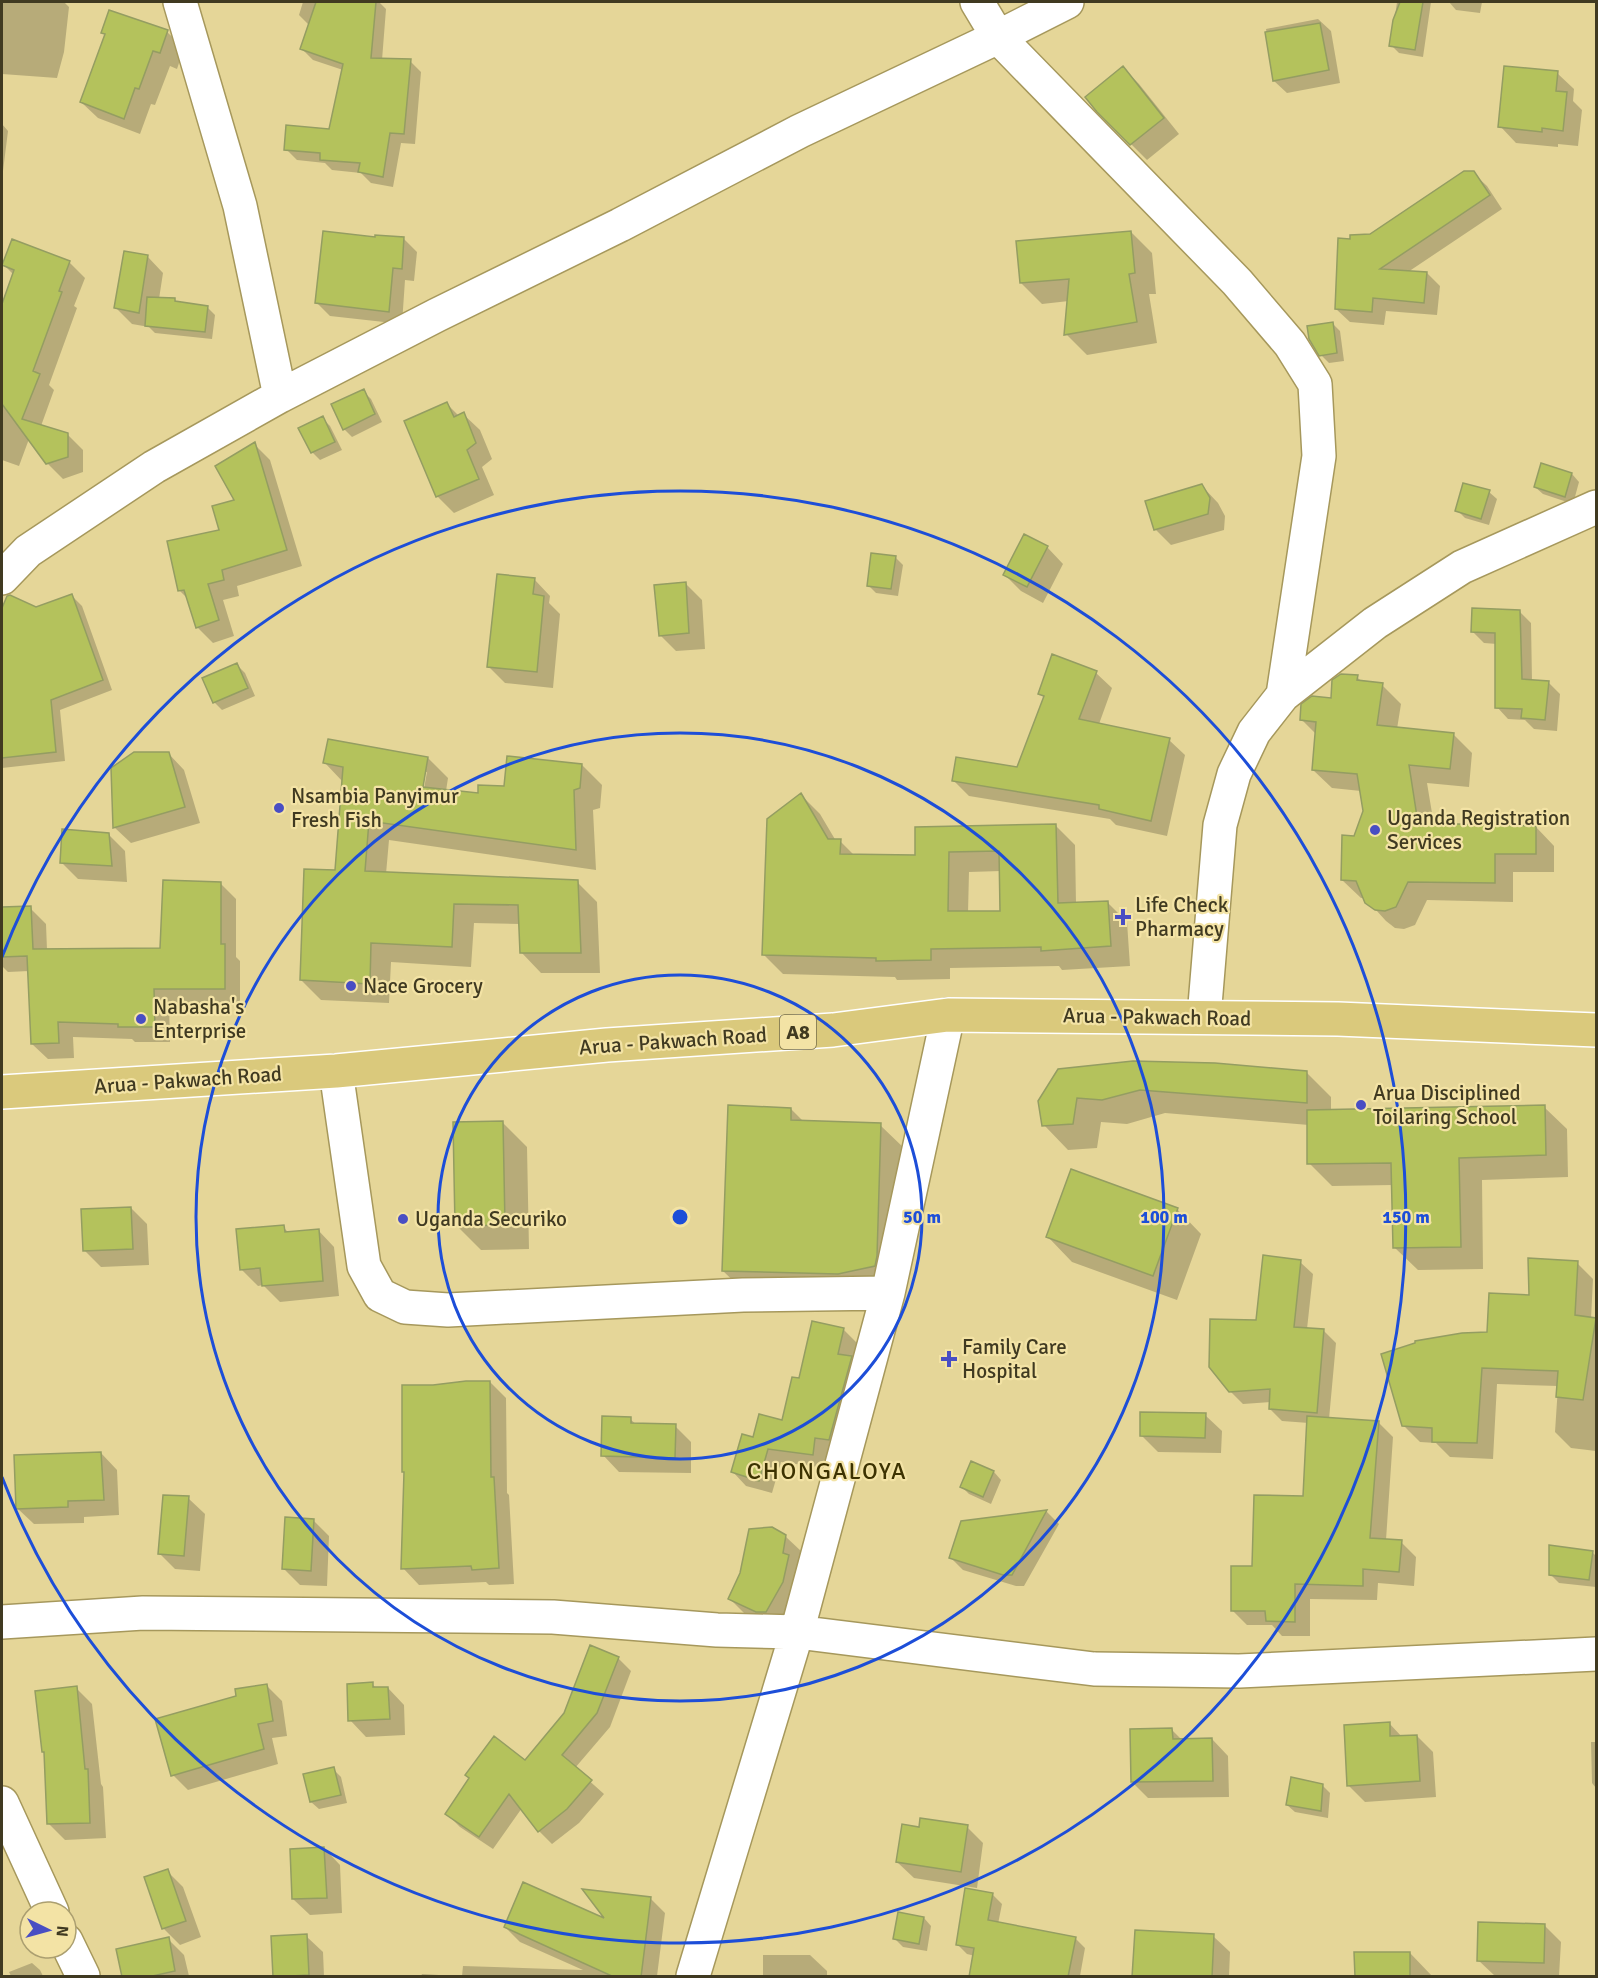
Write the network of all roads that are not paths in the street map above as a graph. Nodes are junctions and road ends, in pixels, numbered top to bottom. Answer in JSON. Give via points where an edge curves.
{"nodes":[{"id":1,"x":180,"y":2,"type":"edge"},
{"id":2,"x":977,"y":2,"type":"edge"},
{"id":3,"x":1067,"y":2,"type":"edge"},
{"id":4,"x":998,"y":37,"type":"junction"},
{"id":5,"x":280,"y":396,"type":"junction"},
{"id":6,"x":1596,"y":507,"type":"edge"},
{"id":7,"x":2,"y":578,"type":"edge"},
{"id":8,"x":1283,"y":695,"type":"junction"},
{"id":9,"x":948,"y":1016,"type":"junction"},
{"id":10,"x":1203,"y":1017,"type":"junction"},
{"id":11,"x":1596,"y":1030,"type":"edge"},
{"id":12,"x":336,"y":1071,"type":"junction"},
{"id":13,"x":2,"y":1092,"type":"edge"},
{"id":14,"x":888,"y":1293,"type":"junction"},
{"id":15,"x":2,"y":1622,"type":"edge"},
{"id":16,"x":797,"y":1632,"type":"junction"},
{"id":17,"x":1596,"y":1654,"type":"edge"},
{"id":18,"x":2,"y":1803,"type":"edge"},
{"id":19,"x":46,"y":1900,"type":"edge"},
{"id":20,"x":75,"y":1960,"type":"edge"},
{"id":21,"x":83,"y":1977,"type":"edge"},
{"id":22,"x":693,"y":1977,"type":"edge"}],
"edges":[{"from":1,"to":5,"type":"street","via":[[240,206]]},
{"from":2,"to":4,"type":"street"},
{"from":3,"to":4,"type":"street"},
{"from":4,"to":5,"type":"street","via":[[800,131]]},
{"from":4,"to":8,"type":"street","via":[[1237,282],[1290,344],[1315,384],[1319,456]]},
{"from":5,"to":7,"type":"street","via":[[154,467],[28,551]]},
{"from":6,"to":8,"type":"street","via":[[1462,567],[1375,623]]},
{"from":8,"to":10,"type":"street","via":[[1254,732],[1234,774],[1220,825]]},
{"from":9,"to":10,"type":"main road","name":"Arua - Pakwach Road","number":"A8"},
{"from":9,"to":12,"type":"main road","name":"Arua - Pakwach Road","number":"A8","via":[[833,1030],[607,1044]]},
{"from":9,"to":14,"type":"street"},
{"from":10,"to":11,"type":"main road","name":"Arua - Pakwach Road","number":"A8"},
{"from":12,"to":13,"type":"main road","name":"Arua - Pakwach Road","number":"A8"},
{"from":12,"to":14,"type":"street","via":[[364,1266],[380,1295],[405,1307],[448,1310],[743,1295]]},
{"from":14,"to":16,"type":"street"},
{"from":15,"to":16,"type":"street","via":[[143,1613],[553,1617]]},
{"from":16,"to":17,"type":"street","via":[[1105,1669],[1239,1671]]},
{"from":16,"to":22,"type":"street"},
{"from":18,"to":19,"type":"street"},
{"from":20,"to":21,"type":"street"}]}
